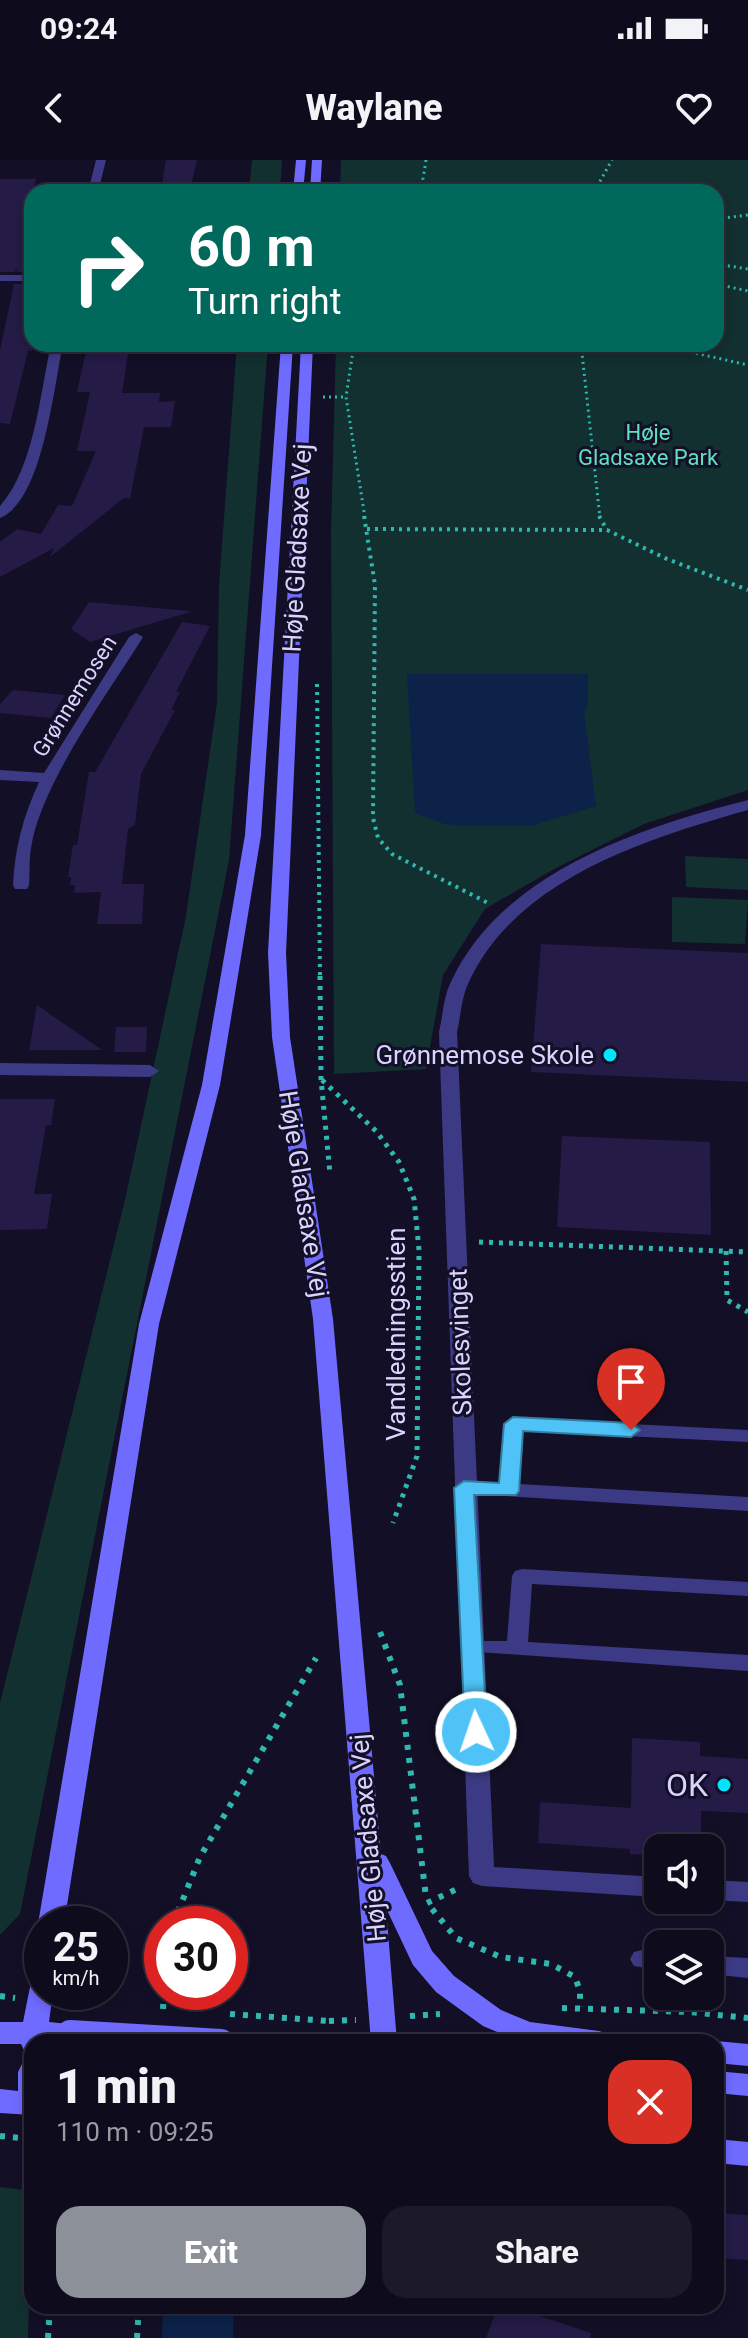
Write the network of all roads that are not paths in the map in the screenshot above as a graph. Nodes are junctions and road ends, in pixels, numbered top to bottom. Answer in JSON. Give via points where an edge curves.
{"nodes":[{"id":1,"x":101,"y":160,"type":"edge"},
{"id":2,"x":301,"y":160,"type":"edge"},
{"id":3,"x":317,"y":160,"type":"edge"},
{"id":4,"x":95,"y":184,"type":"edge"},
{"id":5,"x":299,"y":184,"type":"edge"},
{"id":6,"x":316,"y":184,"type":"edge"},
{"id":7,"x":0,"y":278,"type":"edge"},
{"id":8,"x":24,"y":278,"type":"edge"},
{"id":9,"x":55,"y":352,"type":"edge"},
{"id":10,"x":286,"y":352,"type":"edge"},
{"id":11,"x":307,"y":352,"type":"edge"},
{"id":12,"x":0,"y":514,"type":"edge"},
{"id":13,"x":136,"y":637,"type":"dead end"},
{"id":14,"x":0,"y":775,"type":"edge"},
{"id":15,"x":49,"y":778,"type":"junction"},
{"id":16,"x":748,"y":805,"type":"edge"},
{"id":17,"x":21,"y":885,"type":"dead end"},
{"id":18,"x":0,"y":1069,"type":"edge"},
{"id":19,"x":150,"y":1071,"type":"dead end"},
{"id":20,"x":748,"y":1436,"type":"edge"},
{"id":21,"x":464,"y":1488,"type":"junction"},
{"id":22,"x":509,"y":1491,"type":"junction"},
{"id":23,"x":748,"y":1504,"type":"edge"},
{"id":24,"x":748,"y":1589,"type":"edge"},
{"id":25,"x":472,"y":1646,"type":"junction"},
{"id":26,"x":517,"y":1649,"type":"junction"},
{"id":27,"x":748,"y":1663,"type":"edge"},
{"id":28,"x":369,"y":1843,"type":"junction"},
{"id":29,"x":644,"y":1886,"type":"edge"},
{"id":30,"x":724,"y":1891,"type":"edge"},
{"id":31,"x":748,"y":1892,"type":"edge"},
{"id":32,"x":54,"y":1906,"type":"edge"},
{"id":33,"x":724,"y":1966,"type":"edge"},
{"id":34,"x":748,"y":1968,"type":"edge"},
{"id":35,"x":38,"y":2010,"type":"edge"},
{"id":36,"x":0,"y":2033,"type":"edge"},
{"id":37,"x":34,"y":2034,"type":"edge"},
{"id":38,"x":61,"y":2034,"type":"edge"},
{"id":39,"x":87,"y":2034,"type":"edge"},
{"id":40,"x":383,"y":2034,"type":"edge"},
{"id":41,"x":535,"y":2034,"type":"edge"},
{"id":42,"x":24,"y":2036,"type":"edge"},
{"id":43,"x":724,"y":2053,"type":"edge"},
{"id":44,"x":748,"y":2055,"type":"edge"},
{"id":45,"x":724,"y":2083,"type":"edge"},
{"id":46,"x":748,"y":2085,"type":"edge"},
{"id":47,"x":0,"y":2101,"type":"edge"},
{"id":48,"x":24,"y":2103,"type":"edge"},
{"id":49,"x":724,"y":2152,"type":"edge"},
{"id":50,"x":748,"y":2154,"type":"edge"}],
"edges":[{"from":1,"to":4,"type":"street"},
{"from":2,"to":5,"type":"street"},
{"from":3,"to":6,"type":"street"},
{"from":7,"to":8,"type":"street"},
{"from":9,"to":12,"type":"street","via":[[29,472]]},
{"from":10,"to":32,"type":"street","name":"Høje Gladsaxe Vej","via":[[253,835],[211,1085],[149,1324]]},
{"from":11,"to":28,"type":"street","name":"Høje Gladsaxe Vej","via":[[277,953],[281,1037],[323,1319]]},
{"from":13,"to":15,"type":"street","name":"Grønnemosen"},
{"from":14,"to":15,"type":"street","name":"Grønnemosen"},
{"from":15,"to":17,"type":"street","name":"Grønnemosen","via":[[23,848]]},
{"from":16,"to":21,"type":"street","name":"Skolesvinget","via":[[628,846],[558,879],[509,914],[482,944],[459,985],[448,1032]]},
{"from":18,"to":19,"type":"street"},
{"from":20,"to":22,"type":"lane","via":[[513,1424]]},
{"from":21,"to":22,"type":"lane"},
{"from":21,"to":25,"type":"street","name":"Skolesvinget"},
{"from":22,"to":23,"type":"lane"},
{"from":24,"to":26,"type":"lane","via":[[522,1576]]},
{"from":25,"to":26,"type":"lane"},
{"from":25,"to":29,"type":"street","name":"Skolesvinget","via":[[482,1876]]},
{"from":26,"to":27,"type":"lane"},
{"from":28,"to":40,"type":"street","name":"Høje Gladsaxe Vej"},
{"from":28,"to":41,"type":"street","via":[[422,1958],[445,1984],[492,2018]]},
{"from":30,"to":31,"type":"street"},
{"from":33,"to":34,"type":"lane"},
{"from":35,"to":37,"type":"street"},
{"from":36,"to":42,"type":"street"},
{"from":38,"to":39,"type":"street","bridge":true},
{"from":43,"to":44,"type":"street"},
{"from":45,"to":46,"type":"street"},
{"from":47,"to":48,"type":"street"},
{"from":49,"to":50,"type":"street"}]}
